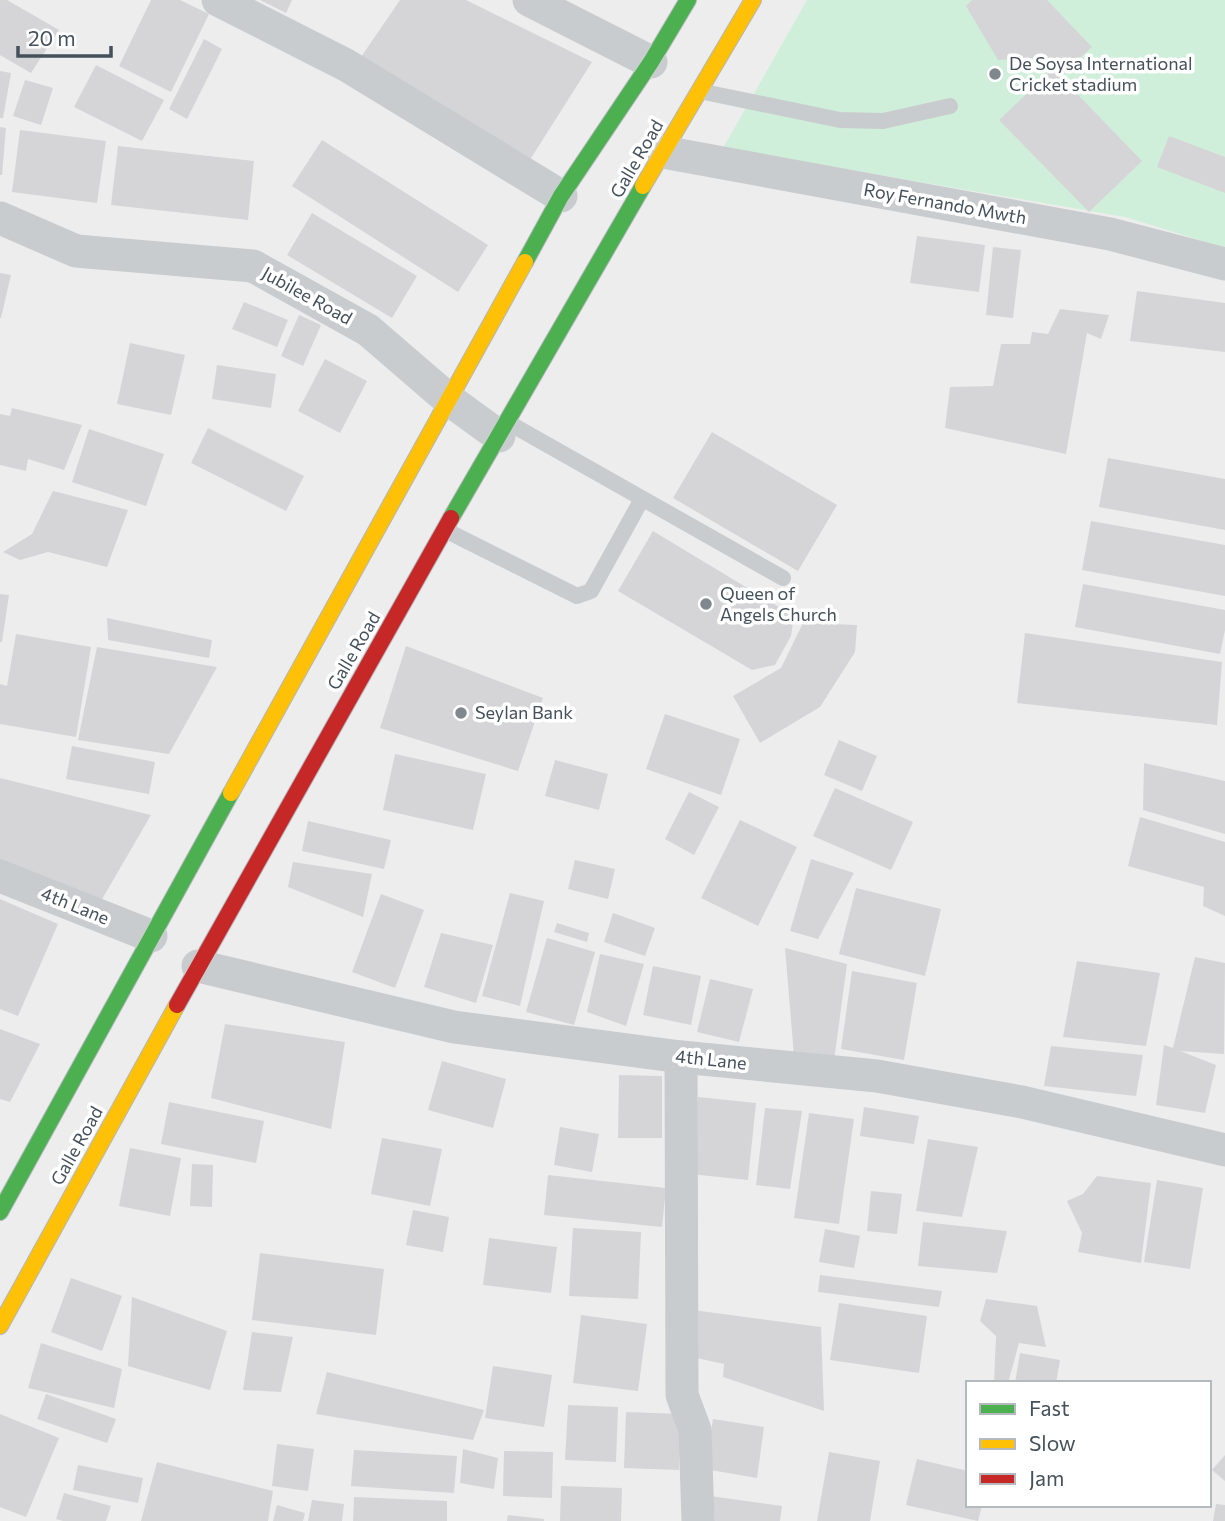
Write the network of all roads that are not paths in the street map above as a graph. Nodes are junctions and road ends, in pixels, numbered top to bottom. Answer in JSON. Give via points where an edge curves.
{"nodes":[{"id":1,"x":218,"y":0,"type":"edge"},
{"id":2,"x":529,"y":0,"type":"edge"},
{"id":3,"x":688,"y":0,"type":"edge"},
{"id":4,"x":753,"y":0,"type":"edge"},
{"id":5,"x":651,"y":62,"type":"junction"},
{"id":6,"x":699,"y":91,"type":"junction"},
{"id":7,"x":950,"y":106,"type":"dead end"},
{"id":8,"x":663,"y":152,"type":"junction"},
{"id":9,"x":561,"y":196,"type":"junction"},
{"id":10,"x":0,"y":218,"type":"edge"},
{"id":11,"x":1225,"y":264,"type":"edge"},
{"id":12,"x":448,"y":399,"type":"junction"},
{"id":13,"x":503,"y":429,"type":"junction"},
{"id":14,"x":642,"y":499,"type":"junction"},
{"id":15,"x":445,"y":530,"type":"junction"},
{"id":16,"x":783,"y":578,"type":"dead end"},
{"id":17,"x":0,"y":876,"type":"edge"},
{"id":18,"x":151,"y":936,"type":"junction"},
{"id":19,"x":198,"y":966,"type":"junction"},
{"id":20,"x":681,"y":1057,"type":"junction"},
{"id":21,"x":1225,"y":1150,"type":"edge"},
{"id":22,"x":0,"y":1212,"type":"edge"},
{"id":23,"x":0,"y":1326,"type":"edge"},
{"id":24,"x":698,"y":1521,"type":"edge"}],
"edges":[{"from":1,"to":9,"type":"street","via":[[346,65]]},
{"from":2,"to":5,"type":"street"},
{"from":3,"to":5,"type":"highway","name":"Galle Road","via":[[681,25]]},
{"from":4,"to":6,"type":"highway","name":"Galle Road","via":[[715,49]]},
{"from":5,"to":9,"type":"highway","name":"Galle Road"},
{"from":6,"to":7,"type":"lane","via":[[840,120],[883,121]]},
{"from":6,"to":8,"type":"highway","name":"Galle Road"},
{"from":8,"to":11,"type":"street","name":"Roy Fernando Mwth","via":[[1110,234]]},
{"from":8,"to":13,"type":"highway","name":"Galle Road"},
{"from":9,"to":12,"type":"highway","name":"Galle Road"},
{"from":10,"to":12,"type":"street","name":"Jubilee Road","via":[[76,251],[253,266],[368,330]]},
{"from":12,"to":13,"type":"street","name":"Jubilee Road"},
{"from":12,"to":18,"type":"highway","name":"Galle Road"},
{"from":13,"to":14,"type":"lane"},
{"from":13,"to":15,"type":"highway","name":"Galle Road"},
{"from":14,"to":15,"type":"lane","via":[[591,591],[577,596]]},
{"from":14,"to":16,"type":"lane"},
{"from":15,"to":19,"type":"highway","name":"Galle Road"},
{"from":17,"to":18,"type":"street","name":"4th Lane"},
{"from":18,"to":22,"type":"highway","name":"Galle Road"},
{"from":19,"to":20,"type":"street","name":"4th Lane","via":[[454,1027]]},
{"from":19,"to":23,"type":"highway","name":"Galle Road"},
{"from":20,"to":21,"type":"street","name":"4th Lane","via":[[877,1076],[1022,1102]]},
{"from":20,"to":24,"type":"street","via":[[682,1395],[695,1430]]}]}
